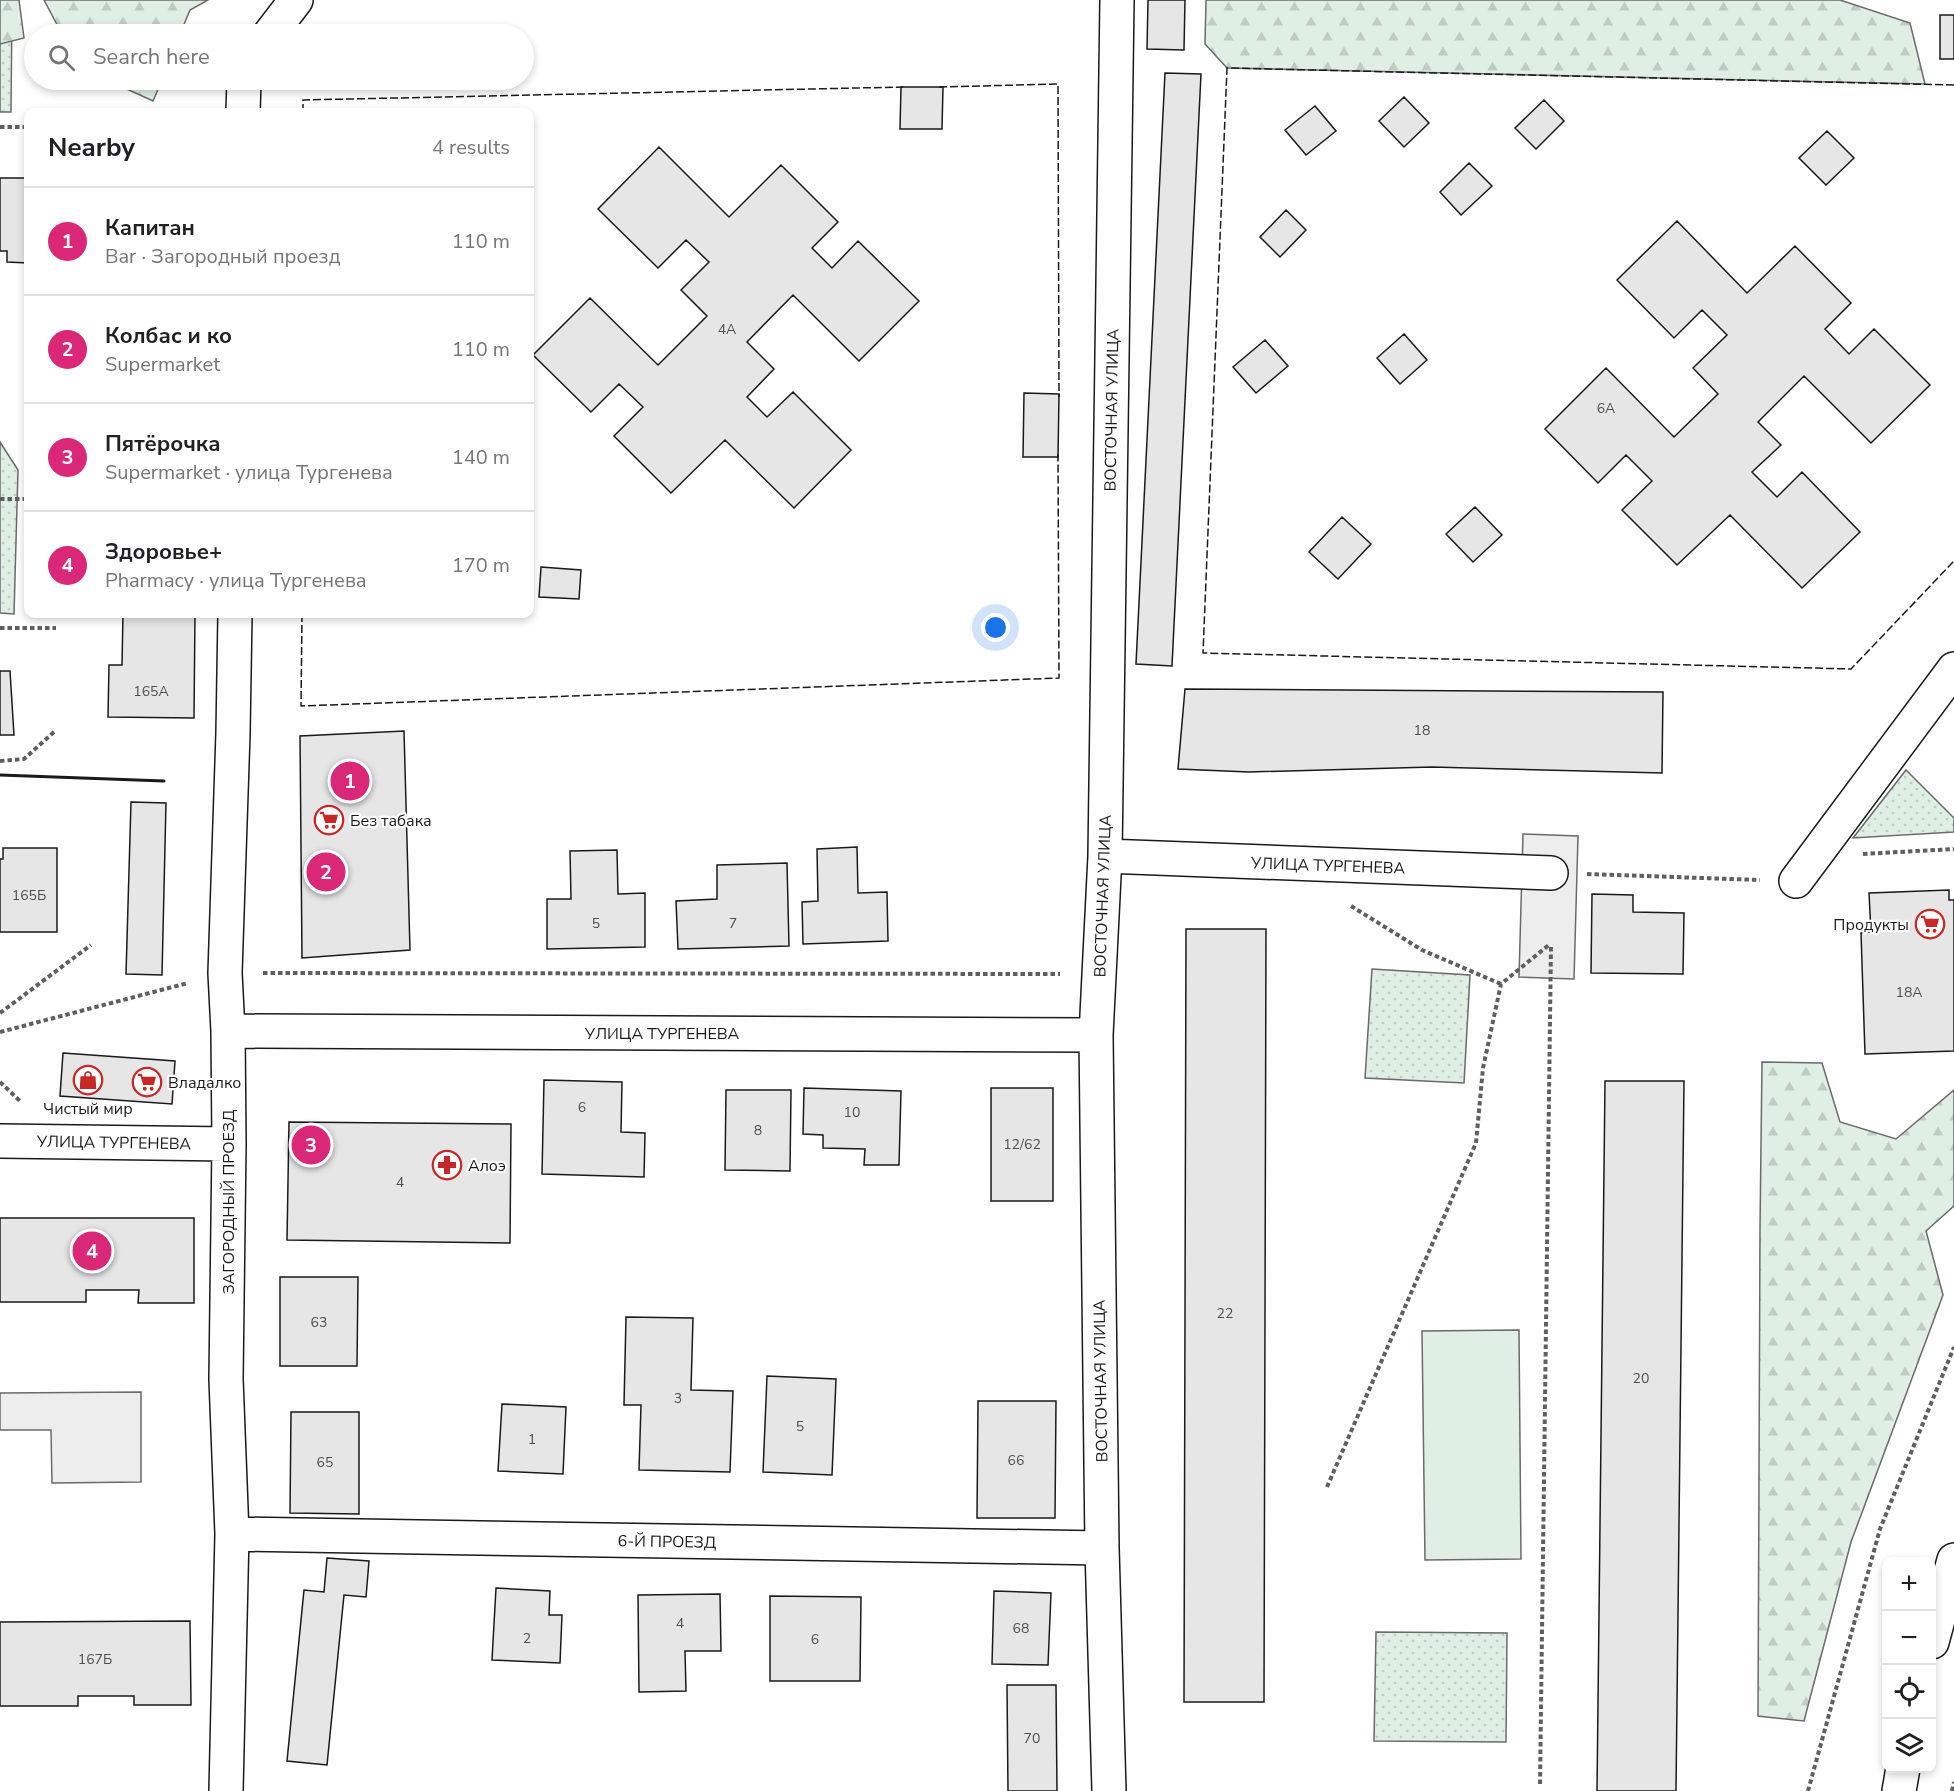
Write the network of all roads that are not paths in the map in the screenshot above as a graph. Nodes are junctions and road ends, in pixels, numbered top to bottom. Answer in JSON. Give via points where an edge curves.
{"nodes":[{"id":1,"x":296,"y":0,"type":"edge"},
{"id":2,"x":1117,"y":0,"type":"edge"},
{"id":3,"x":278,"y":24,"type":"edge"},
{"id":4,"x":244,"y":90,"type":"edge"},
{"id":5,"x":243,"y":108,"type":"edge"},
{"id":6,"x":235,"y":618,"type":"edge"},
{"id":7,"x":1954,"y":669,"type":"edge"},
{"id":8,"x":1104,"y":856,"type":"junction"},
{"id":9,"x":1805,"y":869,"type":"road end"},
{"id":10,"x":1551,"y":873,"type":"road end"},
{"id":11,"x":228,"y":1031,"type":"junction"},
{"id":12,"x":1096,"y":1035,"type":"junction"},
{"id":13,"x":0,"y":1141,"type":"edge"},
{"id":14,"x":229,"y":1144,"type":"junction"},
{"id":15,"x":232,"y":1534,"type":"junction"},
{"id":16,"x":1102,"y":1548,"type":"junction"},
{"id":17,"x":1954,"y":1560,"type":"edge"},
{"id":18,"x":1936,"y":1627,"type":"edge"},
{"id":19,"x":1902,"y":1773,"type":"edge"},
{"id":20,"x":226,"y":1791,"type":"edge"},
{"id":21,"x":1109,"y":1791,"type":"edge"},
{"id":22,"x":1899,"y":1791,"type":"edge"}],
"edges":[{"from":1,"to":3,"type":"street"},
{"from":2,"to":8,"type":"street","name":"ВОСТОЧНАЯ УЛИЦА"},
{"from":4,"to":5,"type":"street"},
{"from":6,"to":11,"type":"street","name":"ЗАГОРОДНЫЙ ПРОЕЗД","via":[[225,973]]},
{"from":7,"to":9,"type":"street"},
{"from":8,"to":10,"type":"street","name":"УЛИЦА ТУРГЕНЕВА"},
{"from":8,"to":12,"type":"street","name":"ВОСТОЧНАЯ УЛИЦА"},
{"from":11,"to":12,"type":"street","name":"УЛИЦА ТУРГЕНЕВА"},
{"from":11,"to":14,"type":"street","name":"ЗАГОРОДНЫЙ ПРОЕЗД"},
{"from":12,"to":16,"type":"street","name":"ВОСТОЧНАЯ УЛИЦА"},
{"from":13,"to":14,"type":"street","name":"УЛИЦА ТУРГЕНЕВА"},
{"from":14,"to":15,"type":"street","name":"ЗАГОРОДНЫЙ ПРОЕЗД","via":[[226,1380]]},
{"from":15,"to":16,"type":"street","name":"6-Й ПРОЕЗД"},
{"from":15,"to":20,"type":"street","name":"ЗАГОРОДНЫЙ ПРОЕЗД"},
{"from":16,"to":21,"type":"street","name":"ВОСТОЧНАЯ УЛИЦА"},
{"from":17,"to":18,"type":"street"},
{"from":19,"to":22,"type":"street"}]}
